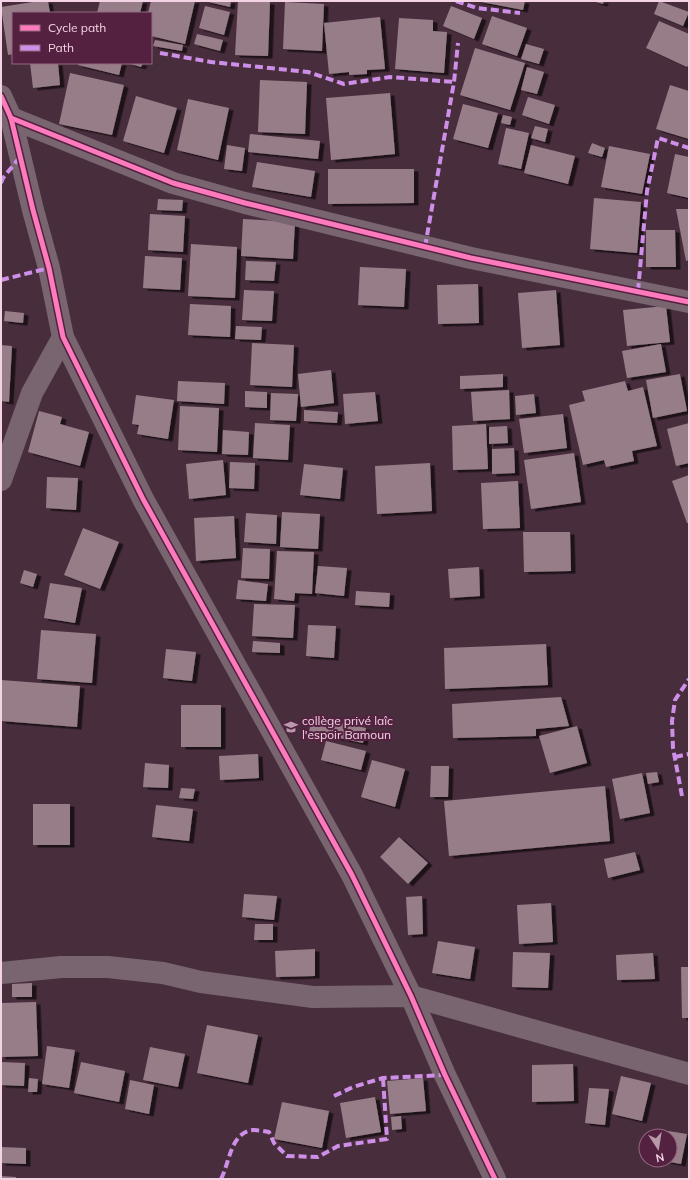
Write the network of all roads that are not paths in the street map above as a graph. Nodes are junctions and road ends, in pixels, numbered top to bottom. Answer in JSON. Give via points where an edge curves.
{"nodes":[{"id":1,"x":1,"y":96,"type":"edge"},
{"id":2,"x":11,"y":118,"type":"junction"},
{"id":3,"x":689,"y":302,"type":"edge"},
{"id":4,"x":63,"y":337,"type":"junction"},
{"id":5,"x":1,"y":480,"type":"edge"},
{"id":6,"x":1,"y":973,"type":"edge"},
{"id":7,"x":410,"y":996,"type":"junction"},
{"id":8,"x":689,"y":1074,"type":"edge"},
{"id":9,"x":495,"y":1179,"type":"edge"}],
"edges":[{"from":1,"to":2,"type":"street"},
{"from":2,"to":3,"type":"street","via":[[174,183],[245,203],[471,258]]},
{"from":2,"to":4,"type":"street","via":[[49,268]]},
{"from":4,"to":5,"type":"street","via":[[32,393]]},
{"from":4,"to":7,"type":"street","via":[[143,499],[352,875]]},
{"from":6,"to":7,"type":"street","via":[[61,967],[108,968],[163,973],[201,982],[313,997]]},
{"from":7,"to":8,"type":"street"},
{"from":7,"to":9,"type":"street"}]}
